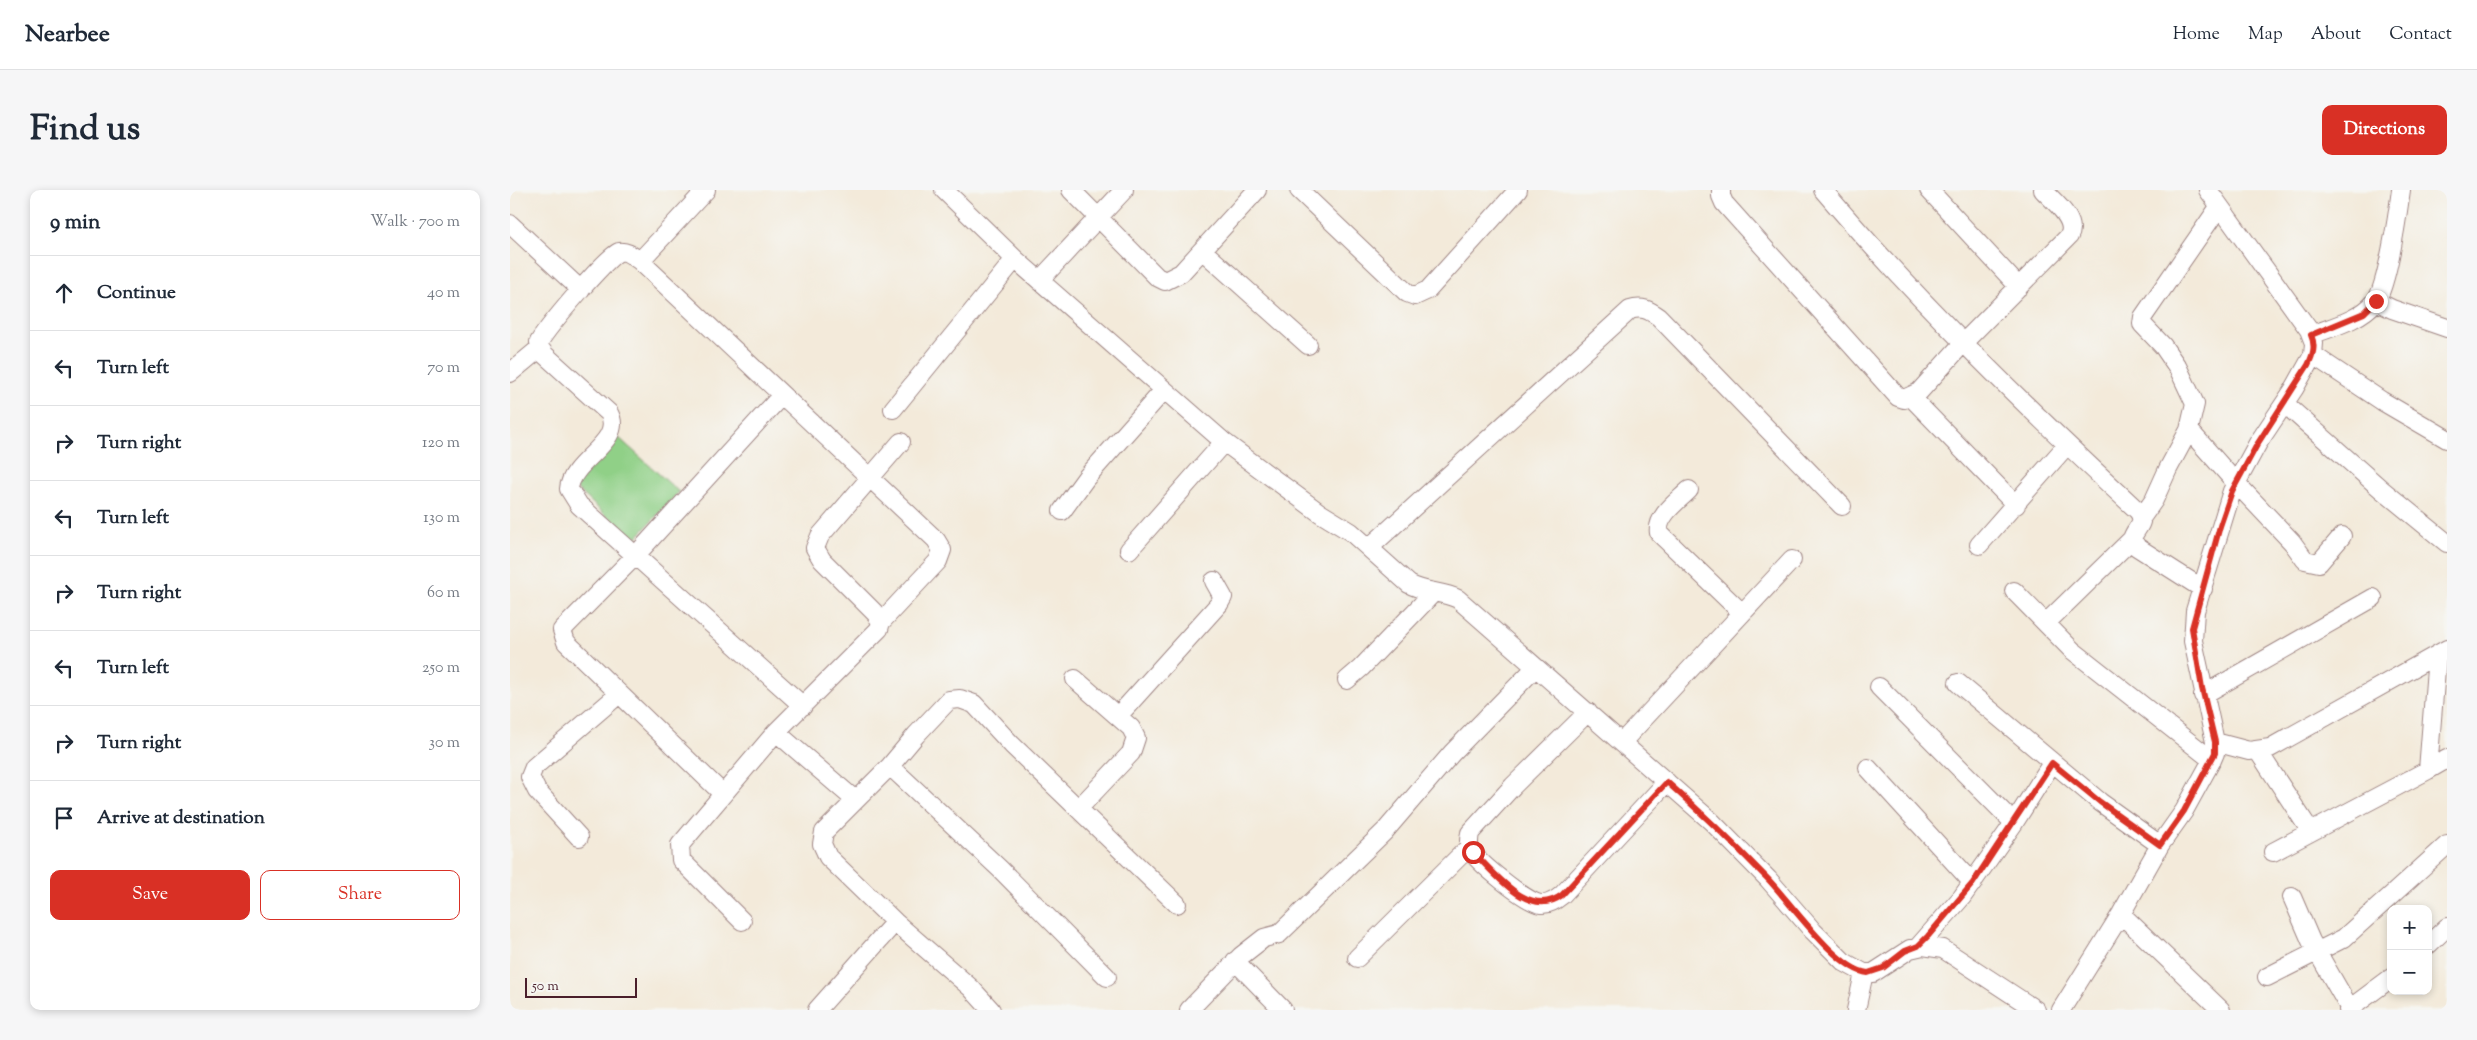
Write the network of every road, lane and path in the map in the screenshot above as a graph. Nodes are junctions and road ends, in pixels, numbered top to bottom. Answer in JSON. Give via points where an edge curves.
{"nodes":[{"id":1,"x":706,"y":190,"type":"edge"},
{"id":2,"x":944,"y":190,"type":"edge"},
{"id":3,"x":1070,"y":190,"type":"edge"},
{"id":4,"x":1124,"y":190,"type":"edge"},
{"id":5,"x":1257,"y":190,"type":"edge"},
{"id":6,"x":1298,"y":190,"type":"edge"},
{"id":7,"x":1518,"y":190,"type":"edge"},
{"id":8,"x":1721,"y":190,"type":"edge"},
{"id":9,"x":1823,"y":190,"type":"edge"},
{"id":10,"x":1929,"y":190,"type":"edge"},
{"id":11,"x":2043,"y":190,"type":"edge"},
{"id":12,"x":2208,"y":190,"type":"edge"},
{"id":13,"x":2402,"y":190,"type":"edge"},
{"id":14,"x":2219,"y":207,"type":"junction"},
{"id":15,"x":1098,"y":216,"type":"junction"},
{"id":16,"x":510,"y":224,"type":"edge"},
{"id":17,"x":1203,"y":250,"type":"junction"},
{"id":18,"x":1015,"y":258,"type":"junction"},
{"id":19,"x":640,"y":261,"type":"junction"},
{"id":20,"x":1040,"y":280,"type":"junction"},
{"id":21,"x":2018,"y":287,"type":"junction"},
{"id":22,"x":581,"y":290,"type":"junction"},
{"id":23,"x":2376,"y":301,"type":"junction"},
{"id":24,"x":2447,"y":328,"type":"edge"},
{"id":25,"x":2311,"y":335,"type":"junction"},
{"id":26,"x":1964,"y":341,"type":"junction"},
{"id":27,"x":1308,"y":345,"type":"dead end"},
{"id":28,"x":540,"y":348,"type":"junction"},
{"id":29,"x":2313,"y":355,"type":"junction"},
{"id":30,"x":510,"y":373,"type":"edge"},
{"id":31,"x":1164,"y":390,"type":"junction"},
{"id":32,"x":782,"y":395,"type":"junction"},
{"id":33,"x":1911,"y":397,"type":"junction"},
{"id":34,"x":2285,"y":404,"type":"junction"},
{"id":35,"x":893,"y":409,"type":"dead end"},
{"id":36,"x":2189,"y":430,"type":"junction"},
{"id":37,"x":2447,"y":439,"type":"edge"},
{"id":38,"x":901,"y":442,"type":"dead end"},
{"id":39,"x":1224,"y":442,"type":"junction"},
{"id":40,"x":2067,"y":445,"type":"junction"},
{"id":41,"x":870,"y":478,"type":"junction"},
{"id":42,"x":2236,"y":483,"type":"junction"},
{"id":43,"x":1689,"y":490,"type":"dead end"},
{"id":44,"x":2016,"y":505,"type":"junction"},
{"id":45,"x":1842,"y":506,"type":"dead end"},
{"id":46,"x":1062,"y":511,"type":"dead end"},
{"id":47,"x":2142,"y":517,"type":"junction"},
{"id":48,"x":2342,"y":536,"type":"dead end"},
{"id":49,"x":2132,"y":539,"type":"junction"},
{"id":50,"x":2447,"y":543,"type":"edge"},
{"id":51,"x":1979,"y":545,"type":"dead end"},
{"id":52,"x":1370,"y":547,"type":"junction"},
{"id":53,"x":1129,"y":550,"type":"dead end"},
{"id":54,"x":636,"y":555,"type":"junction"},
{"id":55,"x":1792,"y":560,"type":"dead end"},
{"id":56,"x":1214,"y":581,"type":"dead end"},
{"id":57,"x":2202,"y":589,"type":"junction"},
{"id":58,"x":2014,"y":591,"type":"dead end"},
{"id":59,"x":1433,"y":593,"type":"junction"},
{"id":60,"x":2373,"y":598,"type":"dead end"},
{"id":61,"x":1742,"y":613,"type":"junction"},
{"id":62,"x":881,"y":622,"type":"junction"},
{"id":63,"x":2046,"y":623,"type":"junction"},
{"id":64,"x":2442,"y":653,"type":"edge"},
{"id":65,"x":1535,"y":668,"type":"junction"},
{"id":66,"x":1075,"y":679,"type":"dead end"},
{"id":67,"x":1347,"y":680,"type":"dead end"},
{"id":68,"x":1958,"y":683,"type":"dead end"},
{"id":69,"x":1879,"y":687,"type":"dead end"},
{"id":70,"x":618,"y":695,"type":"junction"},
{"id":71,"x":2203,"y":695,"type":"junction"},
{"id":72,"x":803,"y":706,"type":"junction"},
{"id":73,"x":1588,"y":712,"type":"junction"},
{"id":74,"x":1118,"y":716,"type":"junction"},
{"id":75,"x":776,"y":732,"type":"junction"},
{"id":76,"x":1622,"y":742,"type":"junction"},
{"id":77,"x":2215,"y":742,"type":"junction"},
{"id":78,"x":2258,"y":751,"type":"junction"},
{"id":79,"x":2447,"y":759,"type":"edge"},
{"id":80,"x":2212,"y":760,"type":"junction"},
{"id":81,"x":2052,"y":763,"type":"junction"},
{"id":82,"x":890,"y":766,"type":"junction"},
{"id":83,"x":1868,"y":768,"type":"dead end"},
{"id":84,"x":2428,"y":770,"type":"junction"},
{"id":85,"x":1667,"y":782,"type":"junction"},
{"id":86,"x":722,"y":793,"type":"junction"},
{"id":87,"x":855,"y":800,"type":"junction"},
{"id":88,"x":1079,"y":808,"type":"junction"},
{"id":89,"x":2014,"y":823,"type":"junction"},
{"id":90,"x":2311,"y":832,"type":"junction"},
{"id":91,"x":579,"y":837,"type":"dead end"},
{"id":92,"x":2160,"y":845,"type":"junction"},
{"id":93,"x":2447,"y":845,"type":"edge"},
{"id":94,"x":1469,"y":847,"type":"junction"},
{"id":95,"x":2273,"y":852,"type":"dead end"},
{"id":96,"x":1973,"y":883,"type":"junction"},
{"id":97,"x":2292,"y":897,"type":"dead end"},
{"id":98,"x":1177,"y":904,"type":"dead end"},
{"id":99,"x":2121,"y":914,"type":"junction"},
{"id":100,"x":742,"y":921,"type":"dead end"},
{"id":101,"x":895,"y":922,"type":"junction"},
{"id":102,"x":2447,"y":927,"type":"edge"},
{"id":103,"x":2432,"y":941,"type":"edge"},
{"id":104,"x":1918,"y":946,"type":"junction"},
{"id":105,"x":2318,"y":953,"type":"junction"},
{"id":106,"x":1357,"y":958,"type":"dead end"},
{"id":107,"x":1235,"y":961,"type":"junction"},
{"id":108,"x":1864,"y":973,"type":"junction"},
{"id":109,"x":1107,"y":976,"type":"dead end"},
{"id":110,"x":2267,"y":977,"type":"dead end"},
{"id":111,"x":2387,"y":981,"type":"edge"},
{"id":112,"x":2211,"y":1006,"type":"edge"},
{"id":113,"x":1858,"y":1008,"type":"edge"},
{"id":114,"x":817,"y":1010,"type":"edge"},
{"id":115,"x":991,"y":1010,"type":"edge"},
{"id":116,"x":1189,"y":1010,"type":"edge"},
{"id":117,"x":1283,"y":1010,"type":"edge"},
{"id":118,"x":2036,"y":1010,"type":"edge"},
{"id":119,"x":2061,"y":1010,"type":"edge"},
{"id":120,"x":2349,"y":1010,"type":"edge"}],
"edges":[{"from":1,"to":19,"type":"street"},
{"from":2,"to":18,"type":"street"},
{"from":3,"to":15,"type":"street"},
{"from":4,"to":15,"type":"street"},
{"from":5,"to":17,"type":"street"},
{"from":6,"to":7,"type":"street","via":[[1407,293],[1414,296],[1428,290]]},
{"from":8,"to":33,"type":"street","via":[[1724,203],[1898,397]]},
{"from":9,"to":26,"type":"street","via":[[1907,284]]},
{"from":10,"to":21,"type":"street"},
{"from":11,"to":21,"type":"street","via":[[2069,219],[2072,232]]},
{"from":12,"to":14,"type":"street"},
{"from":13,"to":23,"type":"street"},
{"from":14,"to":25,"type":"street"},
{"from":14,"to":36,"type":"street","via":[[2142,324],[2163,346],[2192,395],[2195,404]]},
{"from":15,"to":17,"type":"street","via":[[1157,277],[1165,281],[1181,273]]},
{"from":15,"to":20,"type":"street"},
{"from":16,"to":22,"type":"street"},
{"from":17,"to":27,"type":"street"},
{"from":18,"to":20,"type":"street"},
{"from":18,"to":35,"type":"street"},
{"from":19,"to":22,"type":"street","via":[[619,252]]},
{"from":19,"to":32,"type":"street"},
{"from":20,"to":31,"type":"street"},
{"from":21,"to":26,"type":"street"},
{"from":22,"to":28,"type":"street","via":[[543,336]]},
{"from":23,"to":24,"type":"street","via":[[2392,310]]},
{"from":23,"to":25,"type":"street","via":[[2355,317]]},
{"from":25,"to":29,"type":"street"},
{"from":26,"to":33,"type":"street"},
{"from":26,"to":40,"type":"street"},
{"from":28,"to":30,"type":"street"},
{"from":28,"to":54,"type":"street","via":[[614,421],[609,435],[573,475],[569,489],[579,505]]},
{"from":29,"to":34,"type":"street"},
{"from":29,"to":37,"type":"street"},
{"from":31,"to":39,"type":"street"},
{"from":31,"to":46,"type":"street","via":[[1086,478]]},
{"from":32,"to":41,"type":"street"},
{"from":32,"to":54,"type":"street"},
{"from":33,"to":44,"type":"street"},
{"from":34,"to":42,"type":"street"},
{"from":34,"to":50,"type":"street"},
{"from":36,"to":42,"type":"street"},
{"from":36,"to":47,"type":"street"},
{"from":38,"to":41,"type":"street"},
{"from":39,"to":52,"type":"street"},
{"from":39,"to":53,"type":"street"},
{"from":40,"to":44,"type":"street"},
{"from":40,"to":47,"type":"street"},
{"from":41,"to":62,"type":"street","via":[[820,536],[815,548],[822,560]]},
{"from":41,"to":62,"type":"street","via":[[936,540],[942,550],[930,571]]},
{"from":42,"to":48,"type":"street","via":[[2310,563],[2319,563]]},
{"from":42,"to":57,"type":"street"},
{"from":43,"to":61,"type":"street","via":[[1663,516],[1658,533]]},
{"from":44,"to":51,"type":"street"},
{"from":45,"to":52,"type":"street","via":[[1659,317],[1638,307],[1630,310]]},
{"from":47,"to":49,"type":"street"},
{"from":49,"to":57,"type":"street","via":[[2142,550]]},
{"from":49,"to":63,"type":"street"},
{"from":52,"to":59,"type":"street","via":[[1409,584]]},
{"from":54,"to":70,"type":"street","via":[[562,630],[566,642]]},
{"from":54,"to":72,"type":"street"},
{"from":55,"to":61,"type":"street"},
{"from":56,"to":74,"type":"street","via":[[1222,597],[1219,604]]},
{"from":57,"to":71,"type":"street","via":[[2192,628]]},
{"from":58,"to":63,"type":"street"},
{"from":59,"to":65,"type":"street","via":[[1450,594],[1458,599]]},
{"from":59,"to":67,"type":"street"},
{"from":60,"to":71,"type":"street"},
{"from":61,"to":76,"type":"street"},
{"from":62,"to":72,"type":"street","via":[[875,635]]},
{"from":63,"to":80,"type":"street","via":[[2072,650]]},
{"from":64,"to":78,"type":"street","via":[[2270,748]]},
{"from":64,"to":84,"type":"street"},
{"from":65,"to":73,"type":"street"},
{"from":65,"to":107,"type":"street","via":[[1452,753],[1385,831],[1345,871],[1279,934],[1264,938]]},
{"from":66,"to":74,"type":"street"},
{"from":68,"to":81,"type":"street"},
{"from":69,"to":89,"type":"street"},
{"from":70,"to":86,"type":"street"},
{"from":70,"to":91,"type":"street","via":[[534,768],[530,778],[537,792]]},
{"from":71,"to":77,"type":"street"},
{"from":72,"to":75,"type":"street"},
{"from":73,"to":76,"type":"street"},
{"from":73,"to":94,"type":"street","via":[[1477,823],[1470,833]]},
{"from":74,"to":88,"type":"street","via":[[1134,733],[1134,748]]},
{"from":75,"to":86,"type":"street"},
{"from":75,"to":87,"type":"street"},
{"from":76,"to":85,"type":"street"},
{"from":77,"to":78,"type":"street"},
{"from":77,"to":80,"type":"street"},
{"from":78,"to":90,"type":"street"},
{"from":79,"to":84,"type":"street"},
{"from":80,"to":92,"type":"street","via":[[2184,811]]},
{"from":81,"to":89,"type":"street"},
{"from":81,"to":92,"type":"street"},
{"from":82,"to":87,"type":"street"},
{"from":82,"to":88,"type":"street","via":[[943,705],[949,700],[960,699],[974,704]]},
{"from":82,"to":109,"type":"street"},
{"from":83,"to":96,"type":"street"},
{"from":84,"to":90,"type":"street"},
{"from":85,"to":94,"type":"street","via":[[1553,902],[1542,904],[1521,896]]},
{"from":85,"to":108,"type":"street","via":[[1768,879],[1838,957]]},
{"from":86,"to":100,"type":"street","via":[[680,845],[679,852],[681,860]]},
{"from":87,"to":101,"type":"street","via":[[824,832],[824,851]]},
{"from":88,"to":98,"type":"street"},
{"from":89,"to":96,"type":"street"},
{"from":90,"to":95,"type":"street"},
{"from":92,"to":99,"type":"street"},
{"from":93,"to":105,"type":"street","via":[[2355,930]]},
{"from":94,"to":106,"type":"street"},
{"from":96,"to":104,"type":"street"},
{"from":97,"to":105,"type":"street"},
{"from":99,"to":112,"type":"street"},
{"from":99,"to":119,"type":"street"},
{"from":101,"to":114,"type":"street"},
{"from":101,"to":115,"type":"street","via":[[971,988]]},
{"from":102,"to":103,"type":"street"},
{"from":104,"to":108,"type":"street","via":[[1905,951],[1878,971]]},
{"from":104,"to":118,"type":"street","via":[[1948,951]]},
{"from":105,"to":110,"type":"street"},
{"from":105,"to":120,"type":"street"},
{"from":107,"to":116,"type":"street"},
{"from":107,"to":117,"type":"street"},
{"from":108,"to":113,"type":"street"},
{"from":111,"to":120,"type":"street"}]}
